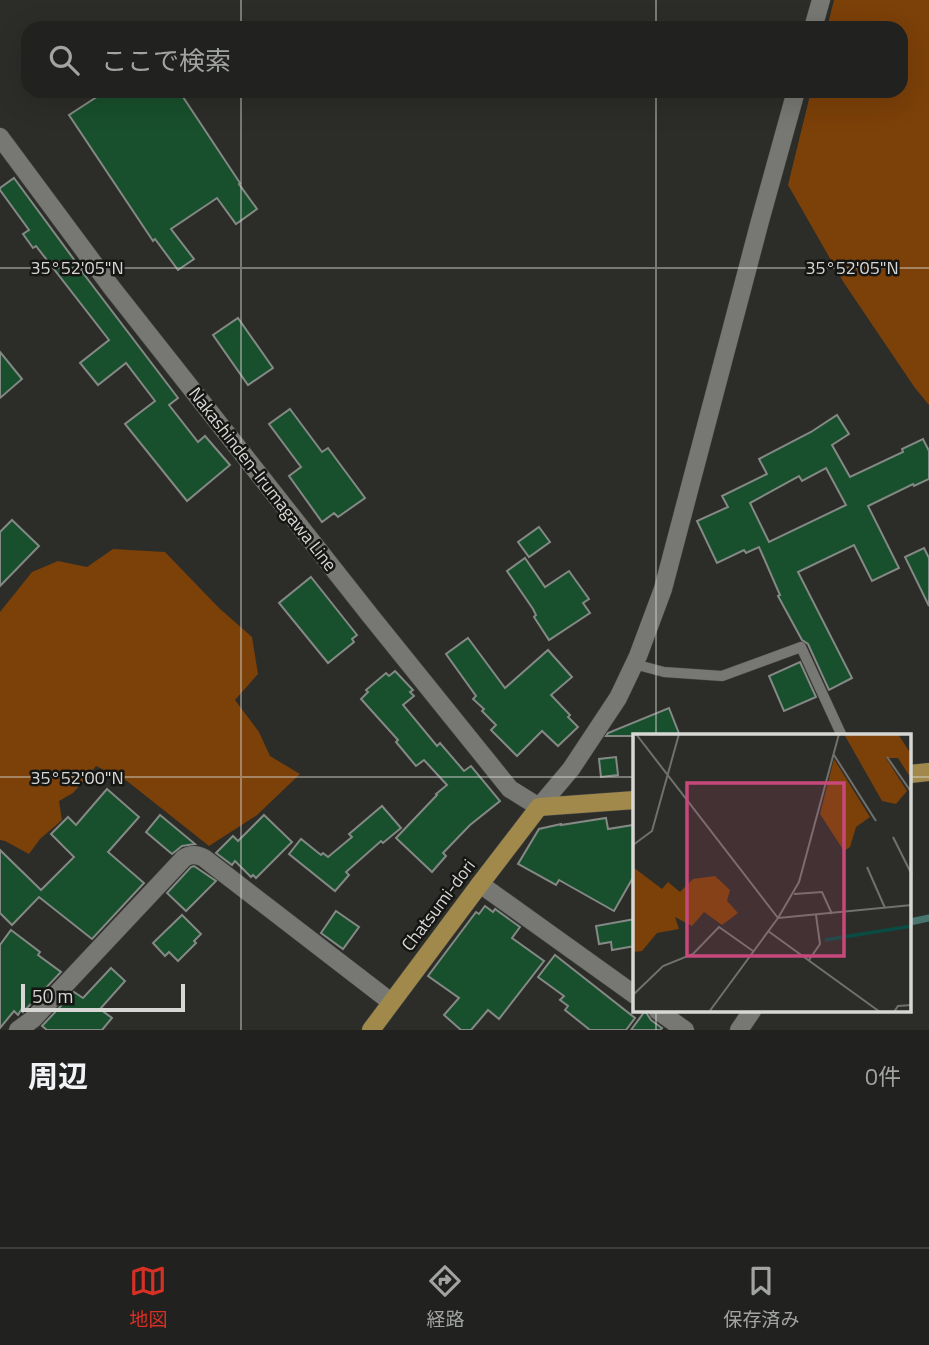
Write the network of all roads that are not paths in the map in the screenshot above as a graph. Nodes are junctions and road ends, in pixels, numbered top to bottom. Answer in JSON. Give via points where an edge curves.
{"nodes":[{"id":1,"x":821,"y":0,"type":"edge"},
{"id":2,"x":815,"y":21,"type":"edge"},
{"id":3,"x":794,"y":98,"type":"edge"},
{"id":4,"x":0,"y":137,"type":"edge"},
{"id":5,"x":634,"y":664,"type":"junction"},
{"id":6,"x":841,"y":734,"type":"edge"},
{"id":7,"x":633,"y":800,"type":"edge"},
{"id":8,"x":540,"y":807,"type":"junction"},
{"id":9,"x":480,"y":884,"type":"junction"},
{"id":10,"x":633,"y":994,"type":"edge"},
{"id":11,"x":391,"y":1002,"type":"junction"},
{"id":12,"x":659,"y":1012,"type":"edge"},
{"id":13,"x":751,"y":1012,"type":"edge"},
{"id":14,"x":18,"y":1030,"type":"edge"},
{"id":15,"x":371,"y":1030,"type":"edge"},
{"id":16,"x":685,"y":1030,"type":"edge"},
{"id":17,"x":739,"y":1030,"type":"edge"}],
"edges":[{"from":1,"to":2,"type":"street"},
{"from":3,"to":5,"type":"street","via":[[663,589]]},
{"from":4,"to":8,"type":"street","name":"Nakashinden-Irumagawa Line","via":[[112,288],[377,624],[510,789]]},
{"from":5,"to":6,"type":"lane","via":[[664,672],[722,676],[801,647]]},
{"from":5,"to":8,"type":"street","via":[[592,738]]},
{"from":7,"to":8,"type":"main road"},
{"from":8,"to":9,"type":"main road","name":"Chatsumi-dori"},
{"from":9,"to":10,"type":"street"},
{"from":9,"to":11,"type":"main road","name":"Chatsumi-dori"},
{"from":11,"to":14,"type":"street","via":[[204,858],[192,854]]},
{"from":11,"to":15,"type":"main road","name":"Chatsumi-dori"},
{"from":12,"to":16,"type":"street"},
{"from":13,"to":17,"type":"street"}]}
